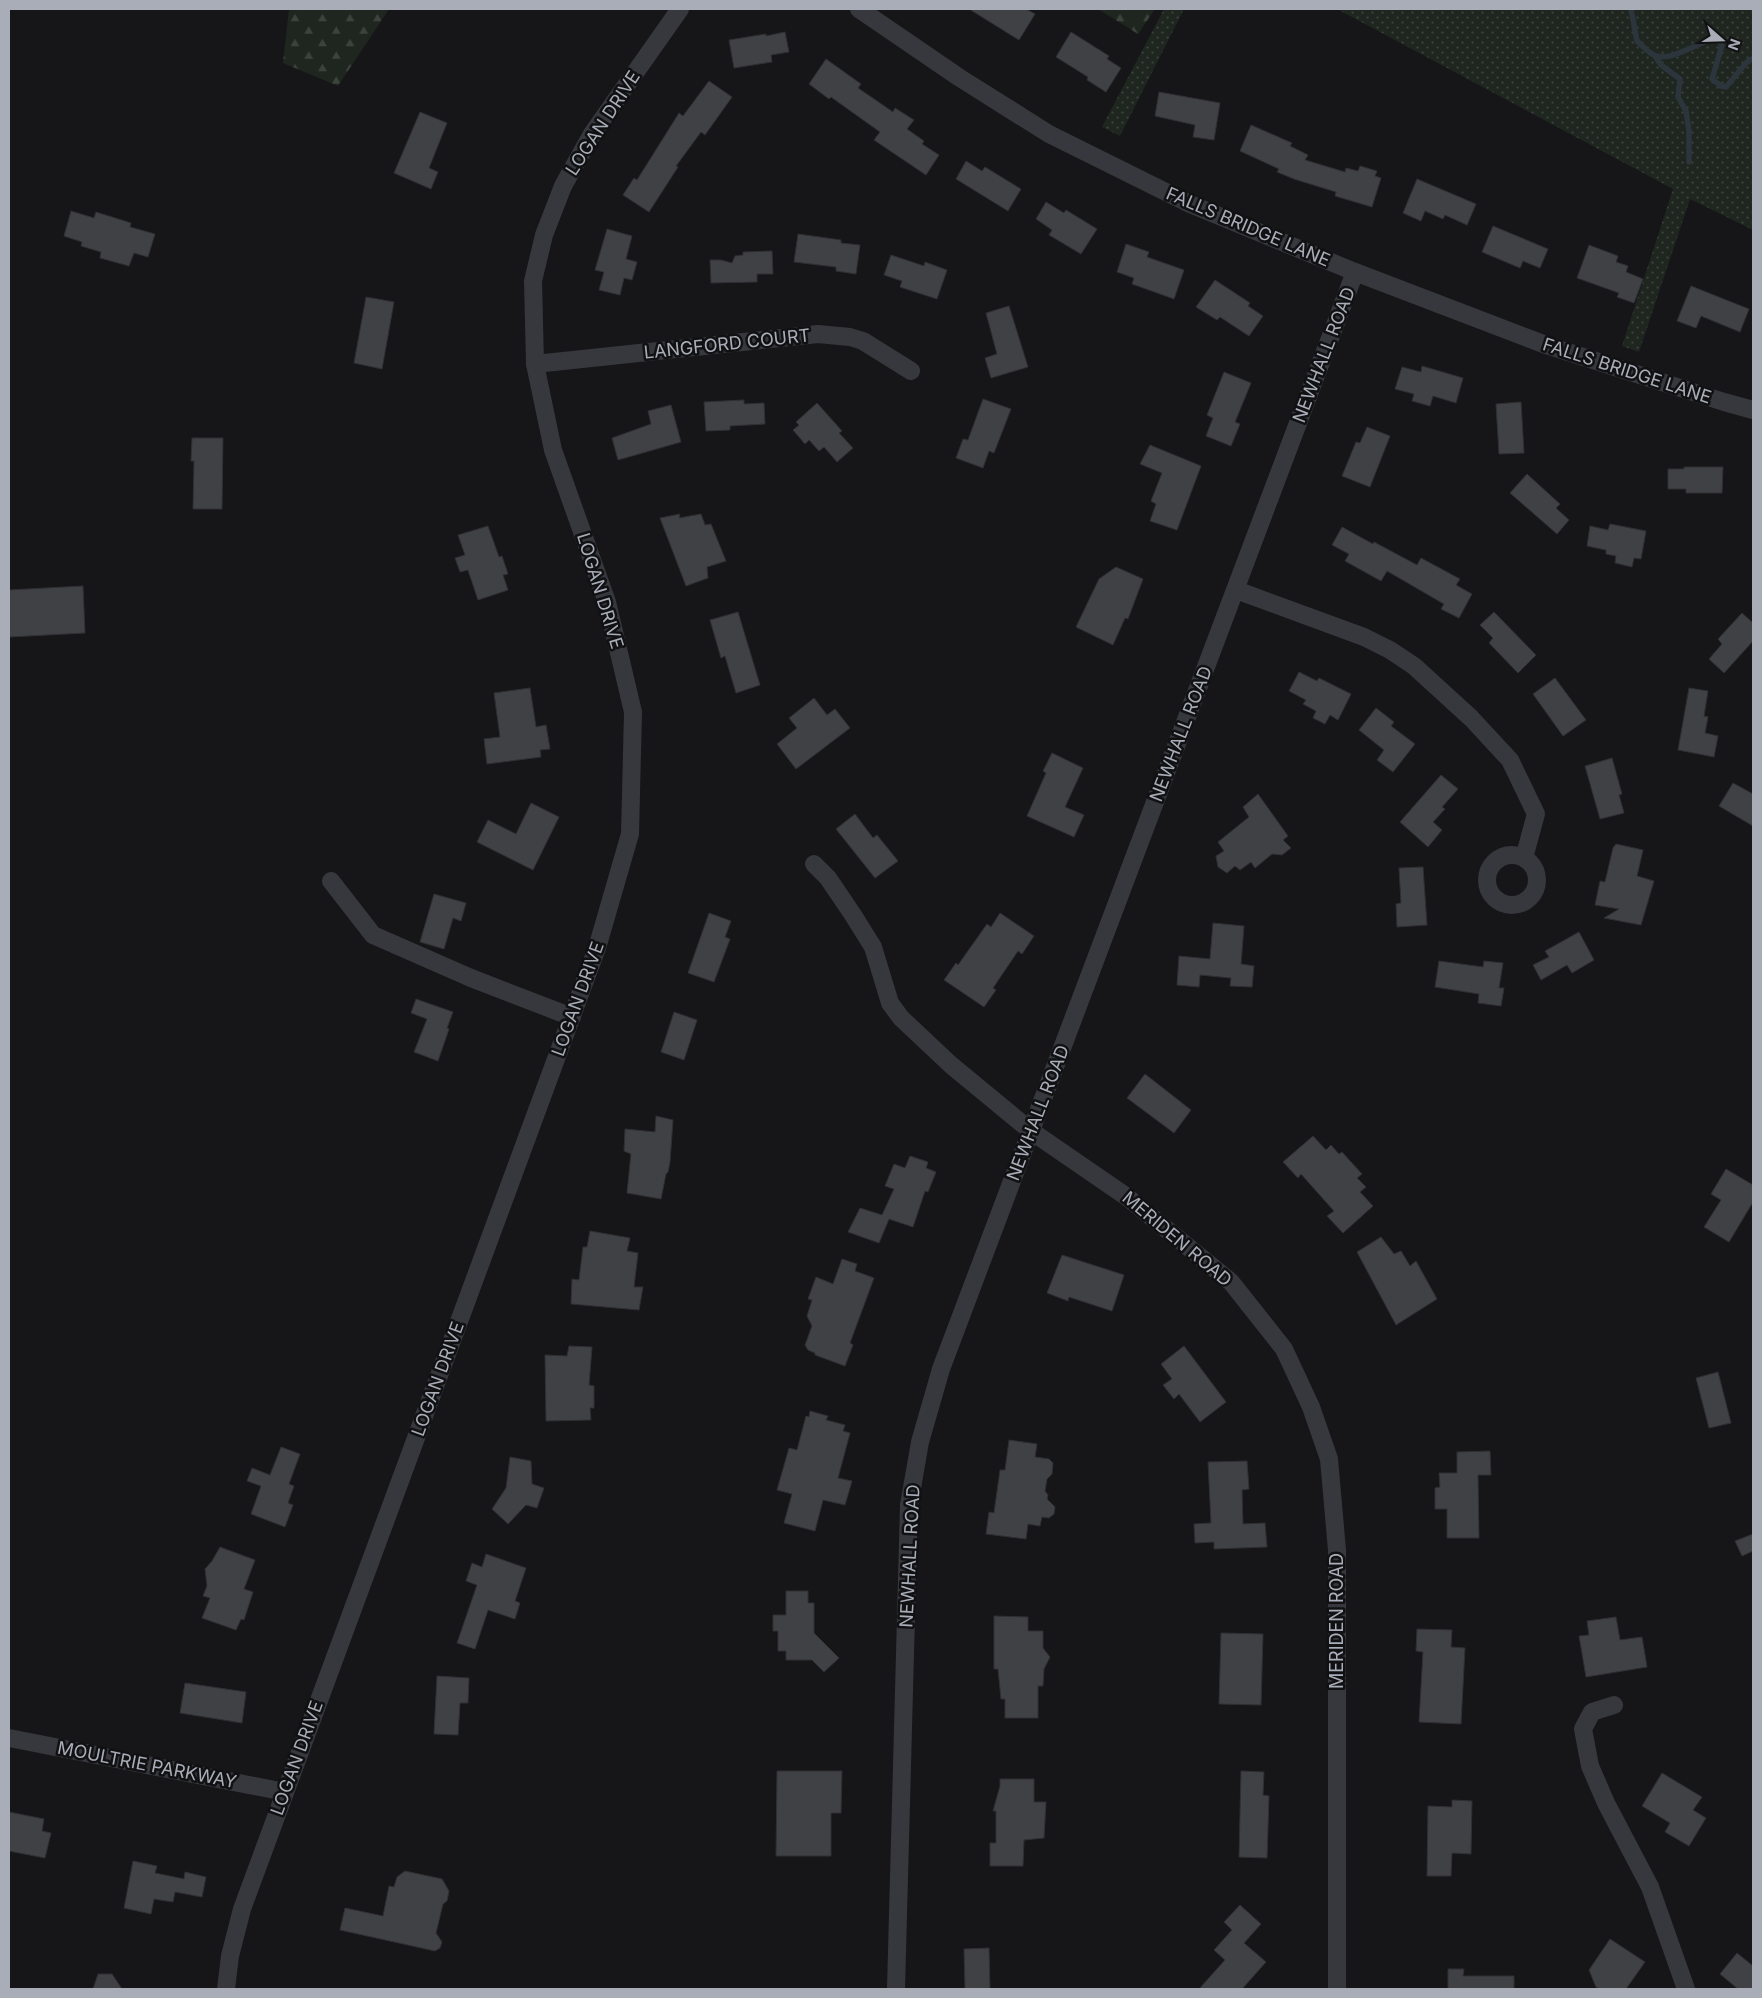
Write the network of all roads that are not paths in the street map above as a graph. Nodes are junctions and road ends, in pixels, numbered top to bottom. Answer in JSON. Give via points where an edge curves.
{"nodes":[{"id":1,"x":680,"y":9,"type":"edge"},
{"id":2,"x":859,"y":9,"type":"edge"},
{"id":3,"x":1355,"y":272,"type":"junction"},
{"id":4,"x":535,"y":364,"type":"junction"},
{"id":5,"x":911,"y":371,"type":"dead end"},
{"id":6,"x":1753,"y":410,"type":"edge"},
{"id":7,"x":1236,"y":590,"type":"junction"},
{"id":8,"x":1524,"y":858,"type":"dead end"},
{"id":9,"x":814,"y":864,"type":"dead end"},
{"id":10,"x":331,"y":880,"type":"dead end"},
{"id":11,"x":572,"y":1016,"type":"junction"},
{"id":12,"x":1031,"y":1131,"type":"junction"},
{"id":13,"x":1614,"y":1705,"type":"dead end"},
{"id":14,"x":9,"y":1738,"type":"edge"},
{"id":15,"x":285,"y":1792,"type":"junction"},
{"id":16,"x":226,"y":1989,"type":"edge"},
{"id":17,"x":896,"y":1989,"type":"edge"},
{"id":18,"x":1336,"y":1989,"type":"edge"},
{"id":19,"x":1686,"y":1989,"type":"edge"}],
"edges":[{"from":1,"to":4,"type":"street","name":"LOGAN DRIVE","via":[[592,134],[563,186],[544,235],[533,281]]},
{"from":2,"to":3,"type":"street","name":"FALLS BRIDGE LANE","via":[[1049,134],[1190,204]]},
{"from":3,"to":6,"type":"street","name":"FALLS BRIDGE LANE","via":[[1546,345]]},
{"from":3,"to":7,"type":"street","name":"NEWHALL ROAD"},
{"from":4,"to":5,"type":"street","name":"LANGFORD COURT","via":[[818,334],[863,341]]},
{"from":4,"to":11,"type":"street","name":"LOGAN DRIVE","via":[[552,450],[607,602],[633,712],[630,834],[597,948]]},
{"from":7,"to":8,"type":"street","via":[[1364,637],[1390,650],[1414,666],[1471,718],[1510,760],[1536,814]]},
{"from":7,"to":12,"type":"street","name":"NEWHALL ROAD"},
{"from":9,"to":12,"type":"street","name":"MERIDEN ROAD","via":[[828,878],[873,947],[890,1003],[901,1018],[951,1066]]},
{"from":10,"to":11,"type":"street","via":[[374,935],[471,978]]},
{"from":11,"to":15,"type":"street","name":"LOGAN DRIVE"},
{"from":12,"to":17,"type":"street","name":"NEWHALL ROAD","via":[[941,1370],[920,1442],[908,1505]]},
{"from":12,"to":18,"type":"street","name":"MERIDEN ROAD","via":[[1127,1197],[1231,1282],[1284,1349],[1311,1407],[1330,1459],[1337,1550]]},
{"from":13,"to":19,"type":"street","via":[[1592,1712],[1583,1728],[1590,1766],[1650,1887]]},
{"from":14,"to":15,"type":"street","name":"MOULTRIE PARKWAY"},
{"from":15,"to":16,"type":"street","name":"LOGAN DRIVE","via":[[242,1908]]}]}
